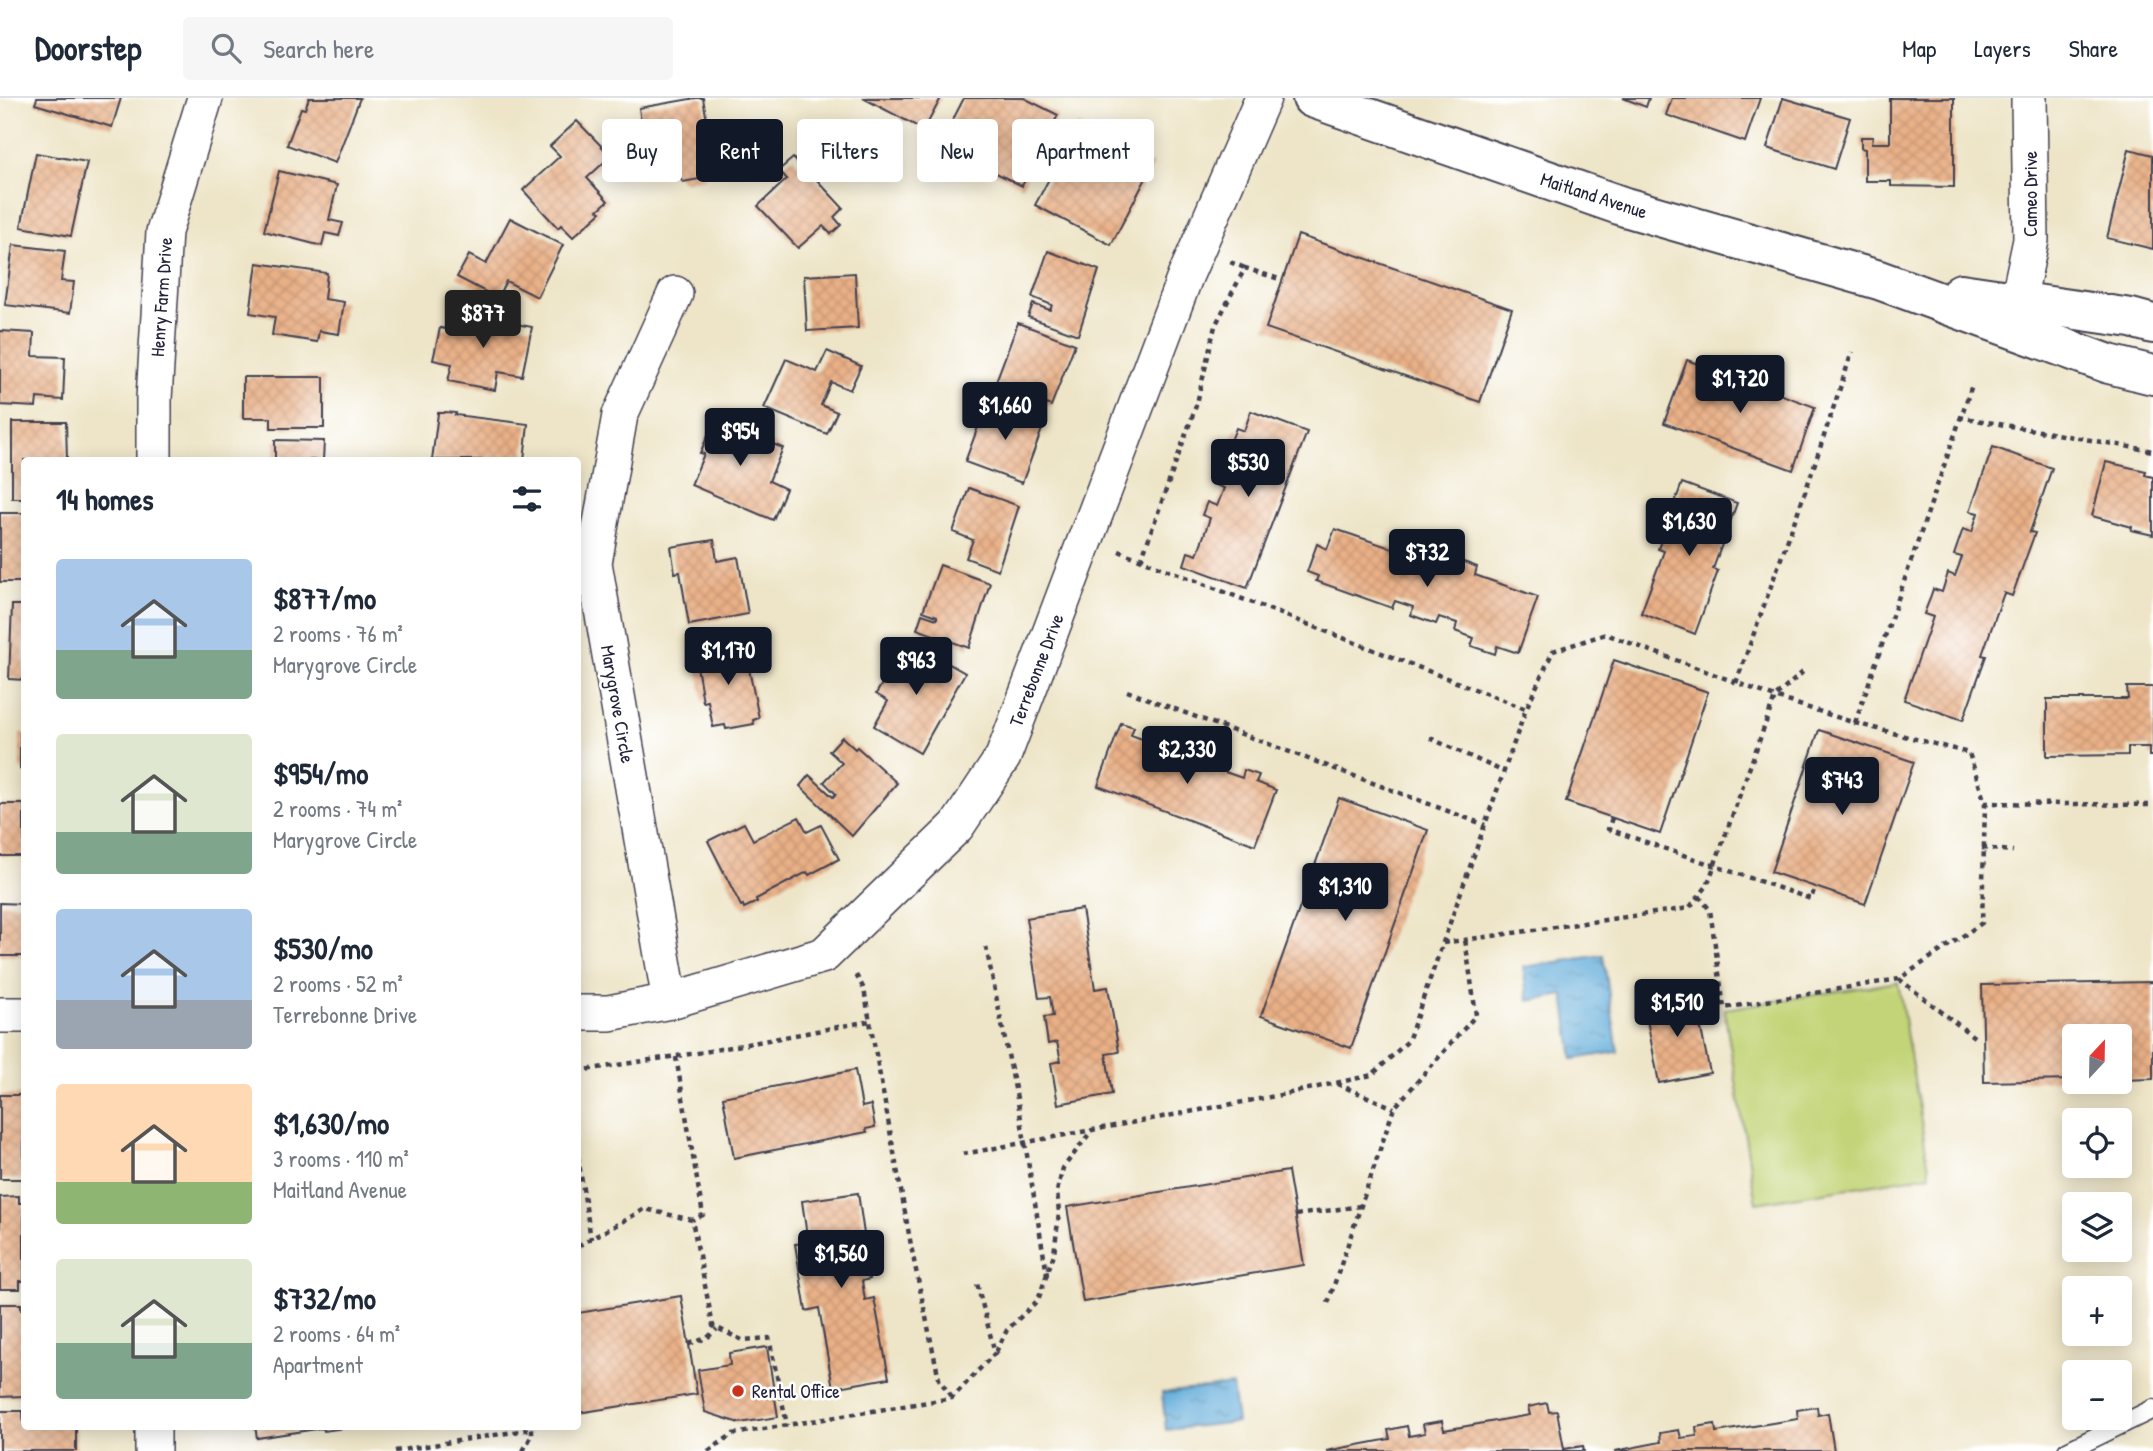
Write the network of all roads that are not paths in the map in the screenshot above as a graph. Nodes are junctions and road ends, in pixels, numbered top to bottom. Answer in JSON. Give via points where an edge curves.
{"nodes":[{"id":1,"x":205,"y":98,"type":"edge"},
{"id":2,"x":1263,"y":98,"type":"edge"},
{"id":3,"x":1312,"y":98,"type":"edge"},
{"id":4,"x":2029,"y":98,"type":"edge"},
{"id":5,"x":675,"y":294,"type":"dead end"},
{"id":6,"x":2015,"y":315,"type":"junction"},
{"id":7,"x":2153,"y":324,"type":"edge"},
{"id":8,"x":2153,"y":375,"type":"edge"},
{"id":9,"x":154,"y":457,"type":"edge"},
{"id":10,"x":670,"y":1000,"type":"junction"},
{"id":11,"x":581,"y":1013,"type":"edge"},
{"id":12,"x":0,"y":1015,"type":"edge"},
{"id":13,"x":21,"y":1015,"type":"edge"},
{"id":14,"x":2153,"y":1409,"type":"edge"},
{"id":15,"x":153,"y":1430,"type":"edge"},
{"id":16,"x":153,"y":1451,"type":"edge"},
{"id":17,"x":2067,"y":1451,"type":"edge"}],
"edges":[{"from":1,"to":9,"type":"street","name":"Henry Farm Drive","via":[[164,232]]},
{"from":2,"to":10,"type":"street","name":"Terrebonne Drive","via":[[1185,277],[1003,757],[957,826],[824,955]]},
{"from":3,"to":6,"type":"main road","name":"Maitland Avenue","via":[[1625,207]]},
{"from":4,"to":6,"type":"street","name":"Cameo Drive","via":[[2031,240]]},
{"from":5,"to":10,"type":"street","name":"Marygrove Circle","via":[[620,415],[594,563]]},
{"from":6,"to":7,"type":"main road","name":"Maitland Avenue","via":[[2132,318]]},
{"from":6,"to":8,"type":"main road","name":"Maitland Avenue","via":[[2109,364]]},
{"from":10,"to":11,"type":"street","name":"Terrebonne Drive","via":[[609,1013]]},
{"from":12,"to":13,"type":"street"},
{"from":14,"to":17,"type":"lane"},
{"from":15,"to":16,"type":"street"}]}
